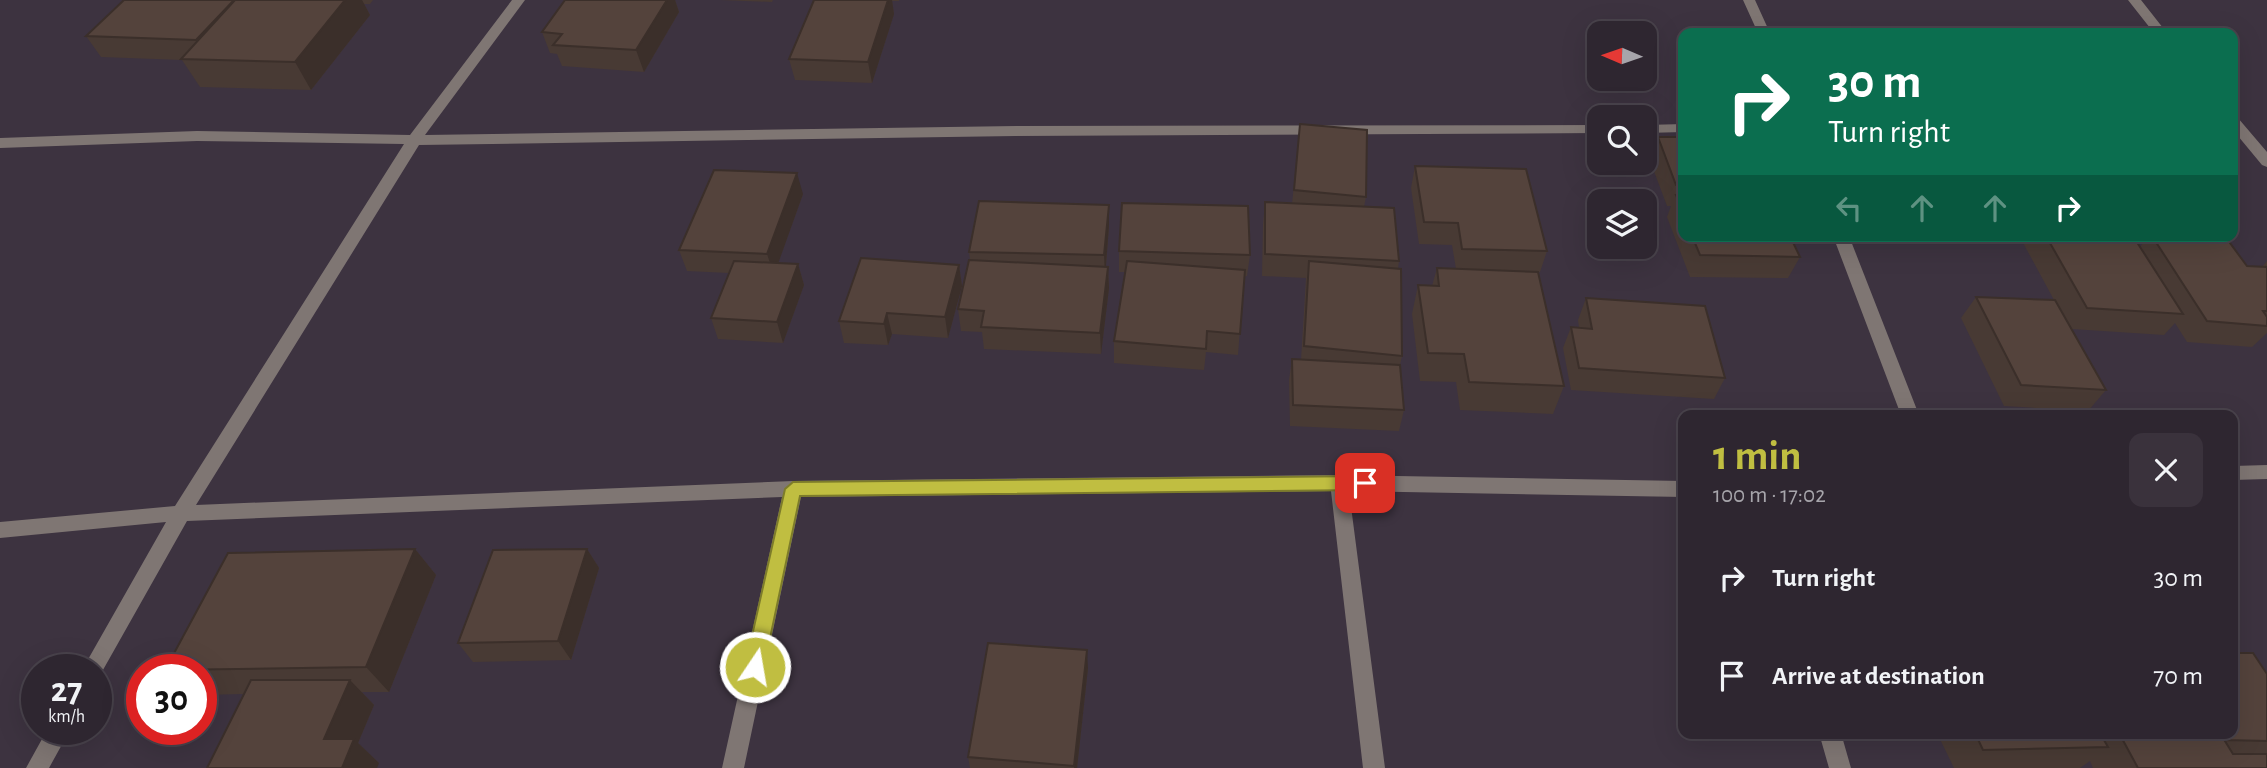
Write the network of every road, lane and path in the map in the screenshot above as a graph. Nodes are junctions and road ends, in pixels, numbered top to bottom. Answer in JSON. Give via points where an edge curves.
{"nodes":[{"id":1,"x":519,"y":0,"type":"edge"},
{"id":2,"x":1749,"y":0,"type":"edge"},
{"id":3,"x":2134,"y":0,"type":"edge"},
{"id":4,"x":1762,"y":28,"type":"edge"},
{"id":5,"x":2157,"y":28,"type":"edge"},
{"id":6,"x":2238,"y":127,"type":"edge"},
{"id":7,"x":1678,"y":128,"type":"edge"},
{"id":8,"x":1587,"y":129,"type":"edge"},
{"id":9,"x":1657,"y":129,"type":"edge"},
{"id":10,"x":414,"y":140,"type":"junction"},
{"id":11,"x":0,"y":143,"type":"edge"},
{"id":12,"x":2267,"y":162,"type":"edge"},
{"id":13,"x":1843,"y":242,"type":"edge"},
{"id":14,"x":1908,"y":410,"type":"edge"},
{"id":15,"x":2267,"y":472,"type":"edge"},
{"id":16,"x":2238,"y":473,"type":"edge"},
{"id":17,"x":1339,"y":483,"type":"junction"},
{"id":18,"x":793,"y":489,"type":"junction"},
{"id":19,"x":1678,"y":489,"type":"edge"},
{"id":20,"x":181,"y":513,"type":"junction"},
{"id":21,"x":0,"y":530,"type":"edge"},
{"id":22,"x":101,"y":654,"type":"edge"},
{"id":23,"x":1832,"y":739,"type":"edge"},
{"id":24,"x":50,"y":745,"type":"edge"},
{"id":25,"x":37,"y":768,"type":"edge"},
{"id":26,"x":733,"y":768,"type":"edge"},
{"id":27,"x":1374,"y":768,"type":"edge"},
{"id":28,"x":1840,"y":768,"type":"edge"}],
"edges":[{"from":1,"to":10,"type":"street"},
{"from":2,"to":4,"type":"street"},
{"from":3,"to":5,"type":"street"},
{"from":6,"to":12,"type":"street"},
{"from":7,"to":9,"type":"street"},
{"from":8,"to":10,"type":"street"},
{"from":10,"to":11,"type":"street","via":[[197,136]]},
{"from":10,"to":20,"type":"street"},
{"from":13,"to":14,"type":"street"},
{"from":15,"to":16,"type":"street"},
{"from":17,"to":18,"type":"street"},
{"from":17,"to":19,"type":"street"},
{"from":17,"to":27,"type":"street"},
{"from":18,"to":20,"type":"street"},
{"from":18,"to":26,"type":"street"},
{"from":20,"to":21,"type":"street"},
{"from":20,"to":22,"type":"street"},
{"from":23,"to":28,"type":"street"},
{"from":24,"to":25,"type":"street"}]}
